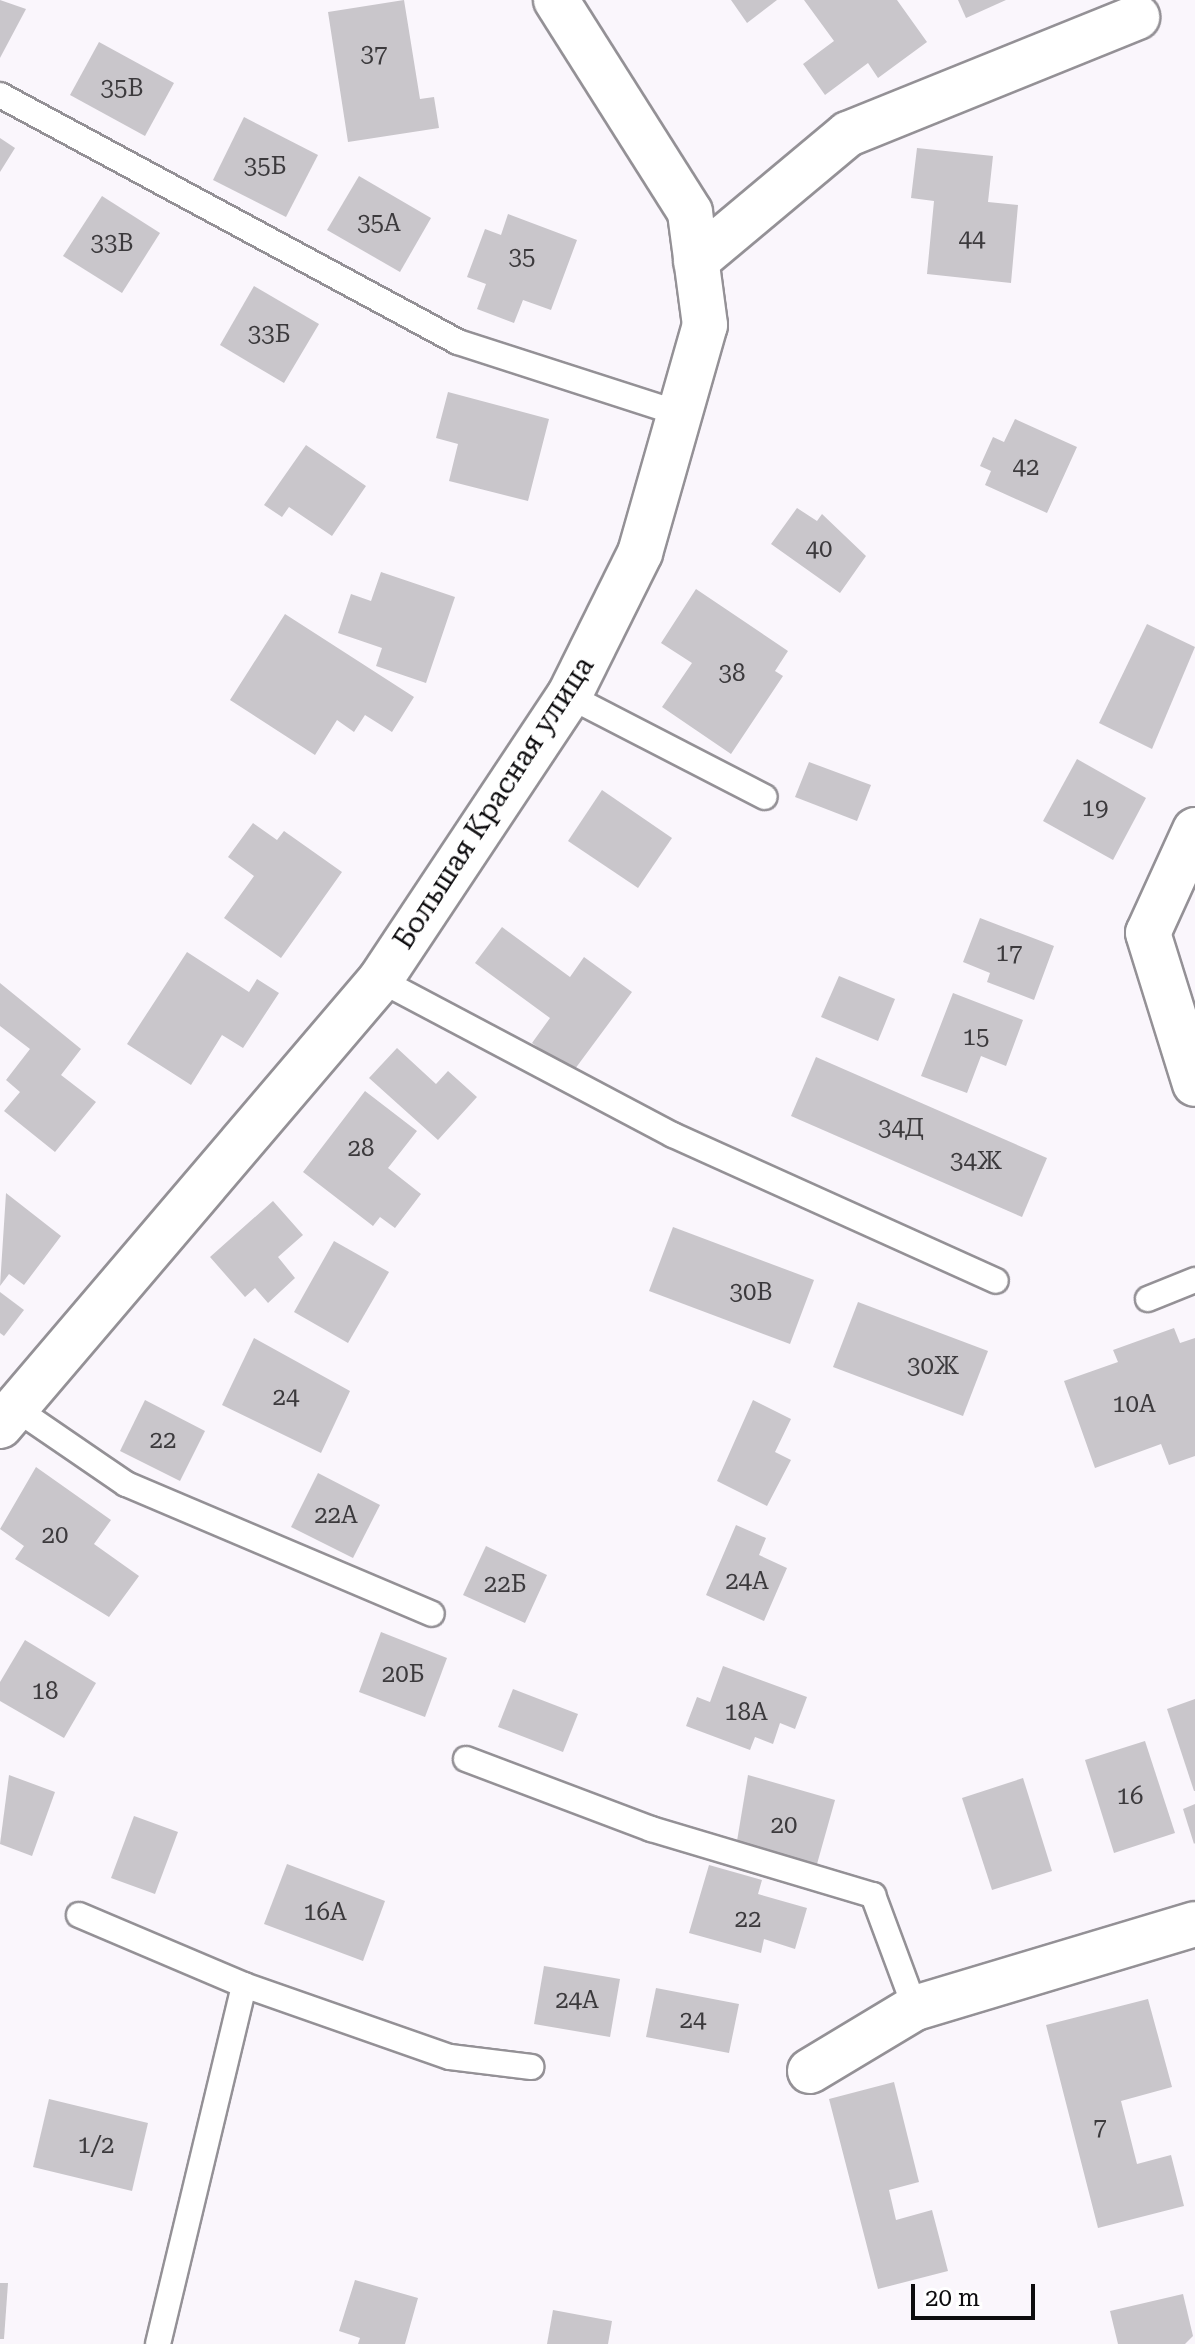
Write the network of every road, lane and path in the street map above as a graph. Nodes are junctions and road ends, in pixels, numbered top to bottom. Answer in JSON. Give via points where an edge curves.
{"nodes":[{"id":1,"x":556,"y":0,"type":"edge"},
{"id":2,"x":1137,"y":17,"type":"dead end"},
{"id":3,"x":0,"y":95,"type":"edge"},
{"id":4,"x":696,"y":261,"type":"junction"},
{"id":5,"x":684,"y":415,"type":"junction"},
{"id":6,"x":569,"y":696,"type":"junction"},
{"id":7,"x":765,"y":797,"type":"dead end"},
{"id":8,"x":1195,"y":830,"type":"edge"},
{"id":9,"x":380,"y":980,"type":"junction"},
{"id":10,"x":1195,"y":1084,"type":"edge"},
{"id":11,"x":1195,"y":1280,"type":"edge"},
{"id":12,"x":996,"y":1281,"type":"dead end"},
{"id":13,"x":1148,"y":1299,"type":"dead end"},
{"id":14,"x":8,"y":1417,"type":"edge"},
{"id":15,"x":432,"y":1614,"type":"dead end"},
{"id":16,"x":466,"y":1759,"type":"dead end"},
{"id":17,"x":79,"y":1915,"type":"dead end"},
{"id":18,"x":1195,"y":1924,"type":"edge"},
{"id":19,"x":244,"y":1985,"type":"junction"},
{"id":20,"x":915,"y":2008,"type":"junction"},
{"id":21,"x":531,"y":2067,"type":"dead end"},
{"id":22,"x":810,"y":2071,"type":"dead end"},
{"id":23,"x":158,"y":2344,"type":"edge"}],
"edges":[{"from":1,"to":4,"type":"street","name":"Большая Красная улица","via":[[690,212]]},
{"from":2,"to":4,"type":"street","via":[[848,134]]},
{"from":3,"to":5,"type":"lane","via":[[458,342]]},
{"from":4,"to":5,"type":"street","name":"Большая Красная улица","via":[[705,325]]},
{"from":5,"to":6,"type":"street","name":"Большая Красная улица","via":[[640,553]]},
{"from":6,"to":7,"type":"lane"},
{"from":6,"to":9,"type":"street","name":"Большая Красная улица"},
{"from":8,"to":10,"type":"street","via":[[1148,933]]},
{"from":9,"to":12,"type":"lane","via":[[673,1135]]},
{"from":9,"to":14,"type":"street","name":"Большая Красная улица"},
{"from":11,"to":13,"type":"lane"},
{"from":14,"to":15,"type":"lane","via":[[126,1484]]},
{"from":16,"to":20,"type":"lane","via":[[651,1829],[873,1895]]},
{"from":17,"to":19,"type":"lane"},
{"from":18,"to":20,"type":"street"},
{"from":19,"to":21,"type":"lane","via":[[450,2057]]},
{"from":19,"to":23,"type":"lane"},
{"from":20,"to":22,"type":"street"}]}
